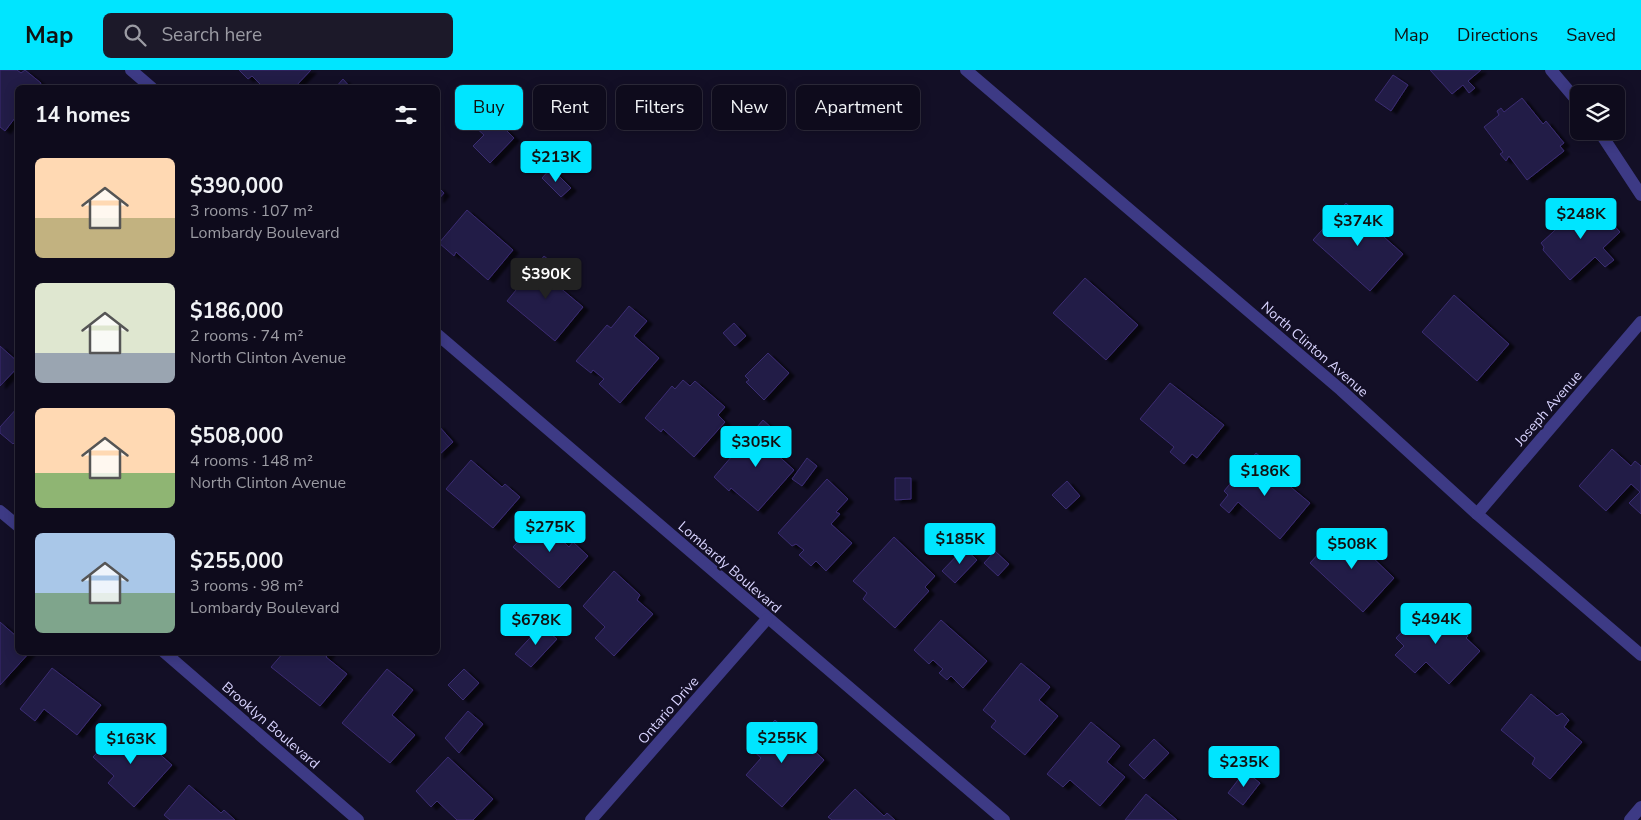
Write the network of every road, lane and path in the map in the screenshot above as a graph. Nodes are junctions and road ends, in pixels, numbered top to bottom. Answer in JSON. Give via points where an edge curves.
{"nodes":[{"id":1,"x":132,"y":70,"type":"edge"},
{"id":2,"x":966,"y":70,"type":"edge"},
{"id":3,"x":1551,"y":70,"type":"edge"},
{"id":4,"x":149,"y":85,"type":"edge"},
{"id":5,"x":1570,"y":92,"type":"edge"},
{"id":6,"x":1605,"y":140,"type":"edge"},
{"id":7,"x":1641,"y":195,"type":"edge"},
{"id":8,"x":1641,"y":322,"type":"edge"},
{"id":9,"x":440,"y":337,"type":"edge"},
{"id":10,"x":0,"y":511,"type":"edge"},
{"id":11,"x":1477,"y":514,"type":"junction"},
{"id":12,"x":15,"y":524,"type":"edge"},
{"id":13,"x":766,"y":619,"type":"junction"},
{"id":14,"x":167,"y":655,"type":"edge"},
{"id":15,"x":1641,"y":655,"type":"edge"},
{"id":16,"x":1641,"y":807,"type":"edge"},
{"id":17,"x":358,"y":820,"type":"edge"},
{"id":18,"x":591,"y":820,"type":"edge"},
{"id":19,"x":1004,"y":820,"type":"edge"},
{"id":20,"x":1630,"y":820,"type":"edge"}],
"edges":[{"from":1,"to":4,"type":"street"},
{"from":2,"to":11,"type":"street","name":"North Clinton Avenue","via":[[1341,390]]},
{"from":3,"to":5,"type":"street"},
{"from":6,"to":7,"type":"street"},
{"from":8,"to":11,"type":"street","name":"Joseph Avenue"},
{"from":9,"to":13,"type":"street","name":"Lombardy Boulevard"},
{"from":10,"to":12,"type":"street"},
{"from":11,"to":15,"type":"street","name":"North Clinton Avenue"},
{"from":13,"to":18,"type":"street","name":"Ontario Drive"},
{"from":13,"to":19,"type":"street","name":"Lombardy Boulevard"},
{"from":14,"to":17,"type":"street","name":"Brooklyn Boulevard"},
{"from":16,"to":20,"type":"street"}]}
